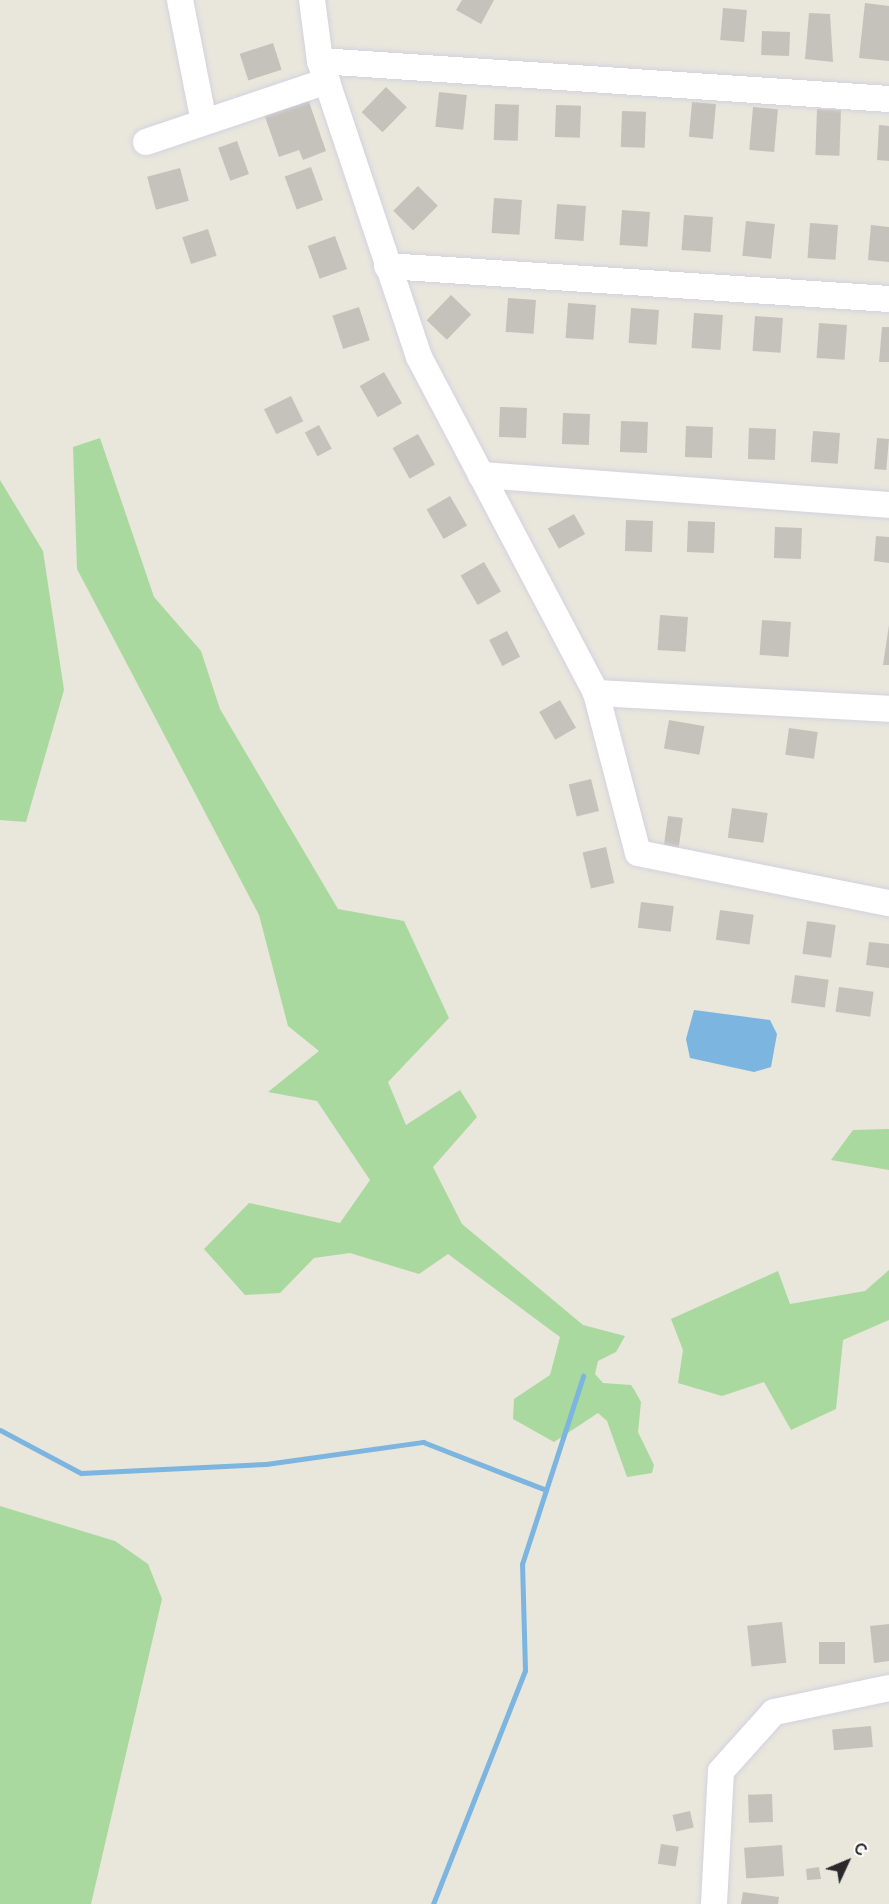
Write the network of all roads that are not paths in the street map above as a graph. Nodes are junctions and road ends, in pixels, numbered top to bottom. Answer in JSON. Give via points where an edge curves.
{"nodes":[{"id":1,"x":180,"y":0,"type":"edge"},
{"id":2,"x":312,"y":0,"type":"edge"},
{"id":3,"x":324,"y":71,"type":"junction"},
{"id":4,"x":889,"y":99,"type":"edge"},
{"id":5,"x":204,"y":122,"type":"junction"},
{"id":6,"x":146,"y":142,"type":"dead end"},
{"id":7,"x":387,"y":266,"type":"junction"},
{"id":8,"x":889,"y":299,"type":"edge"},
{"id":9,"x":481,"y":475,"type":"junction"},
{"id":10,"x":889,"y":505,"type":"edge"},
{"id":11,"x":596,"y":693,"type":"junction"},
{"id":12,"x":889,"y":709,"type":"edge"},
{"id":13,"x":889,"y":903,"type":"edge"},
{"id":14,"x":889,"y":1688,"type":"edge"},
{"id":15,"x":714,"y":1904,"type":"edge"}],
"edges":[{"from":1,"to":5,"type":"street"},
{"from":2,"to":3,"type":"street"},
{"from":3,"to":4,"type":"street"},
{"from":3,"to":5,"type":"street"},
{"from":3,"to":7,"type":"street"},
{"from":5,"to":6,"type":"street"},
{"from":7,"to":8,"type":"street"},
{"from":7,"to":9,"type":"street","via":[[420,357]]},
{"from":9,"to":10,"type":"street"},
{"from":9,"to":11,"type":"street"},
{"from":11,"to":12,"type":"street"},
{"from":11,"to":13,"type":"street","via":[[638,853]]},
{"from":14,"to":15,"type":"street","via":[[774,1712],[721,1771]]}]}
